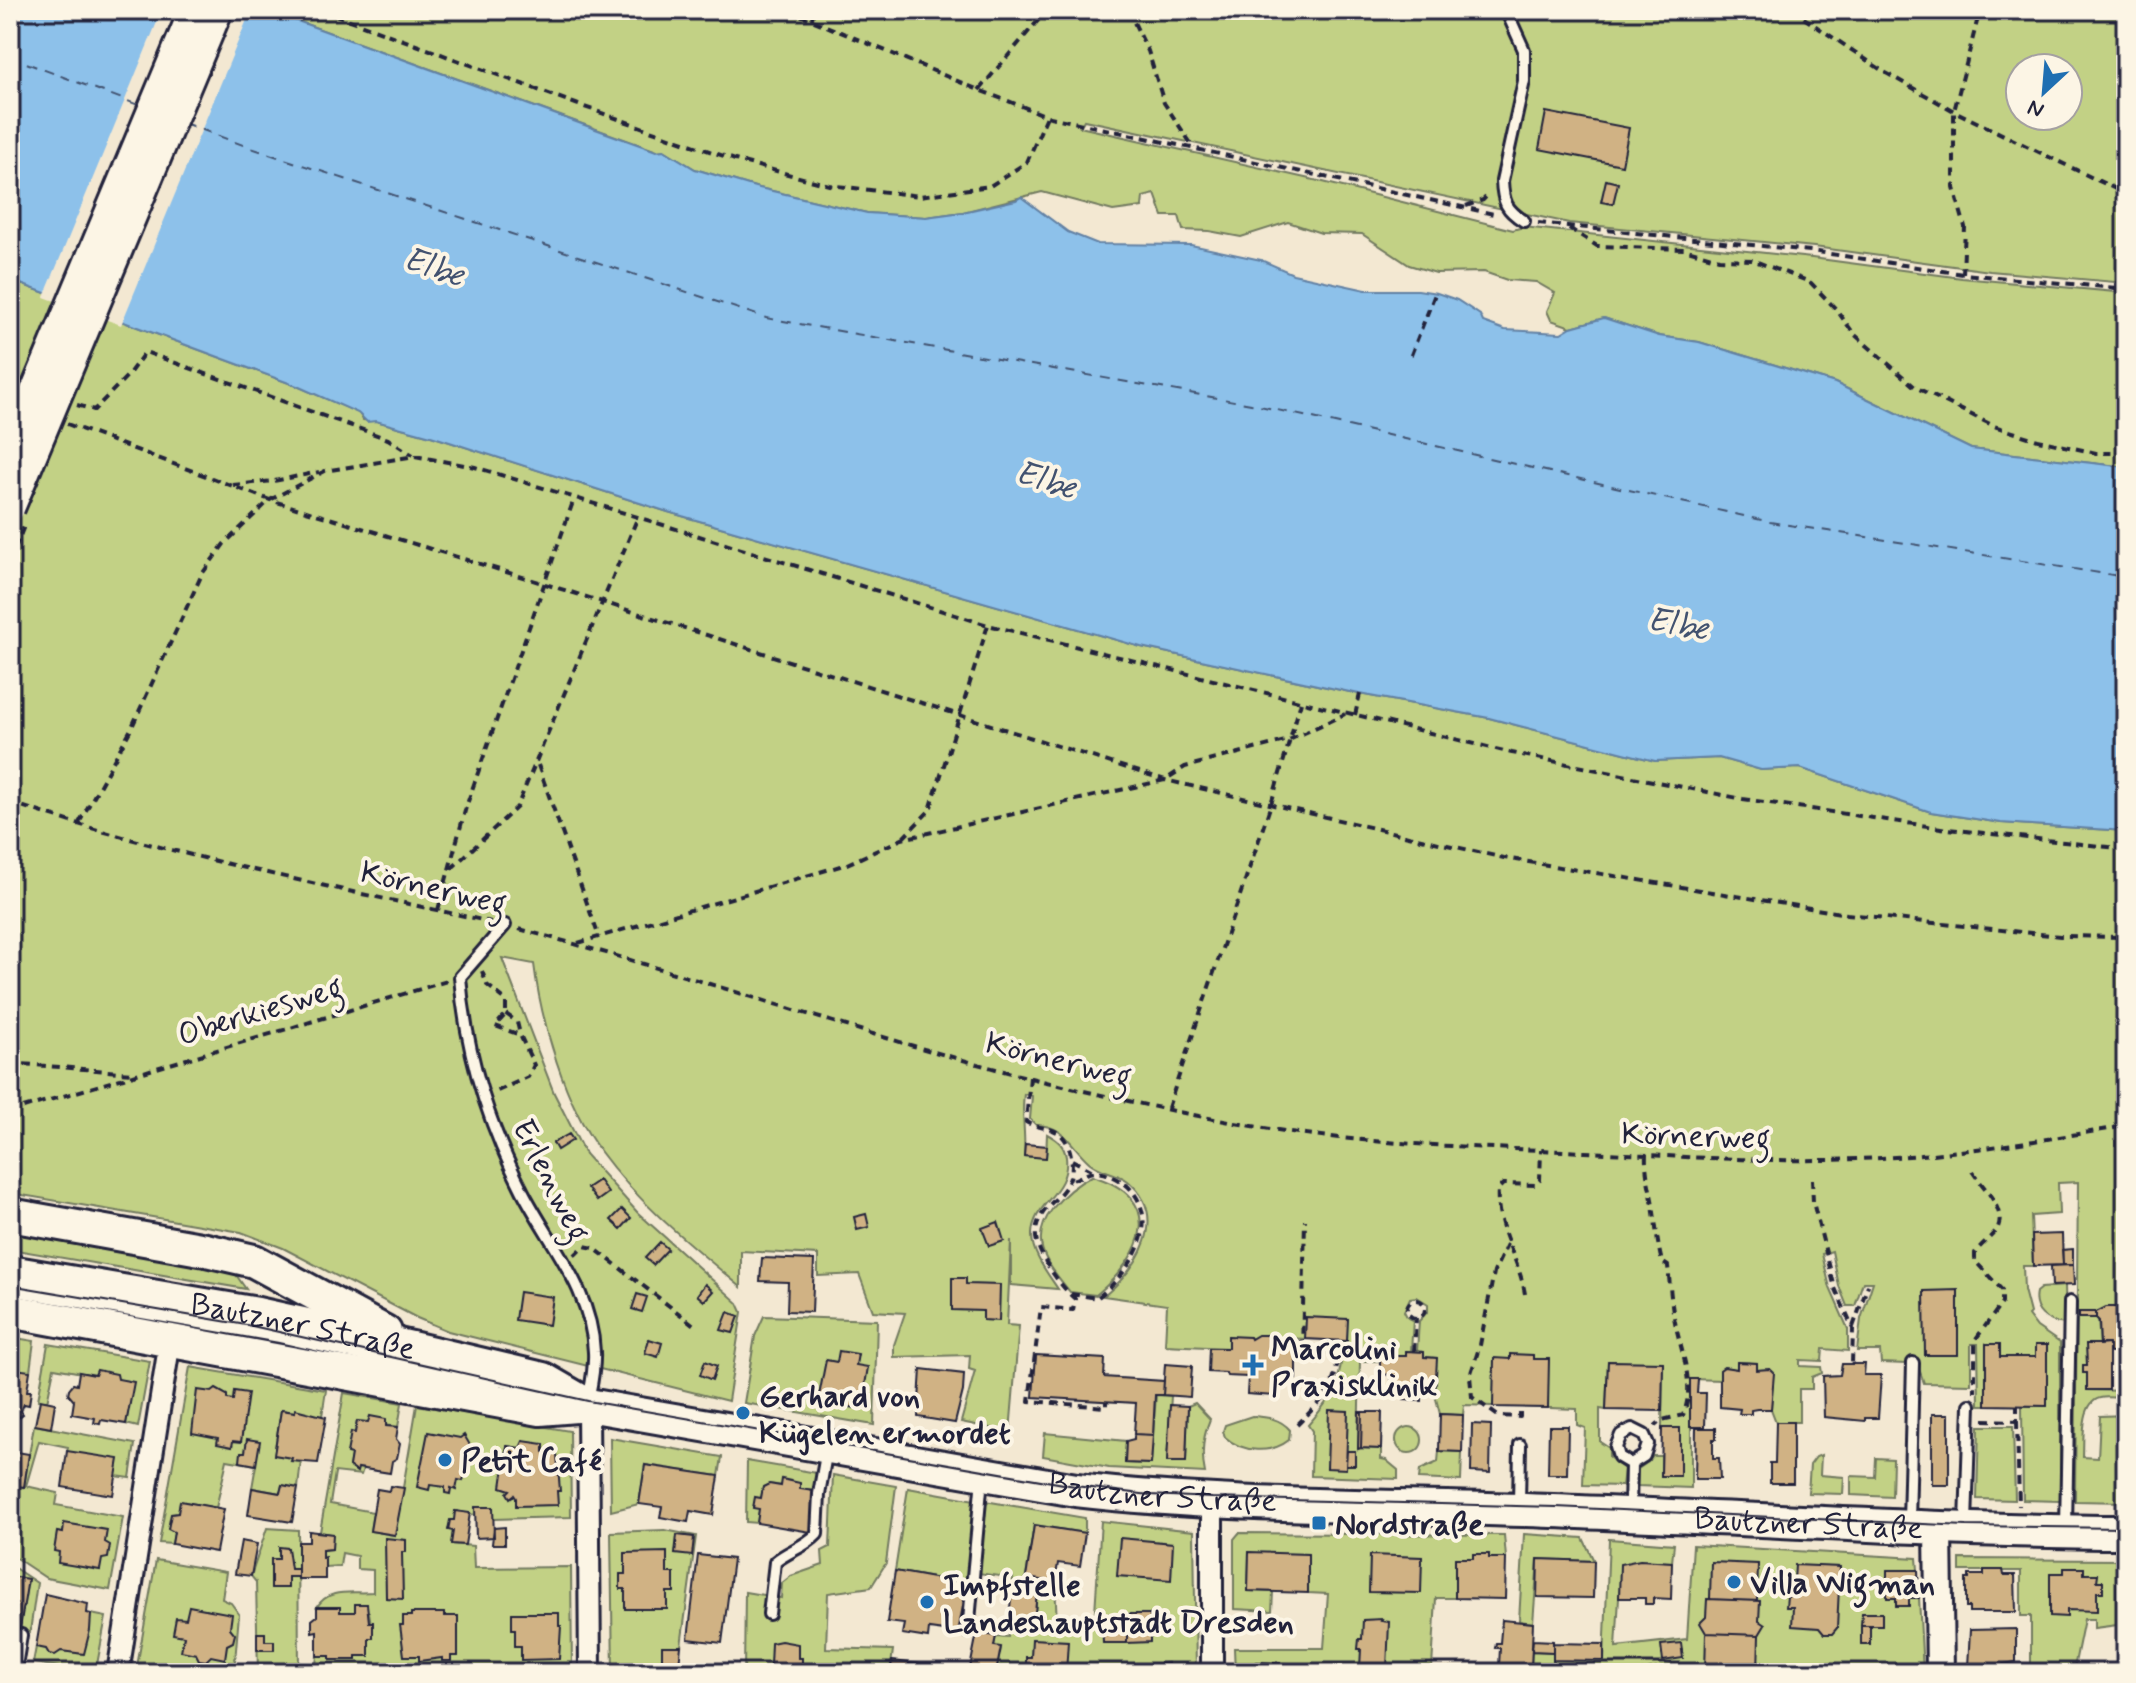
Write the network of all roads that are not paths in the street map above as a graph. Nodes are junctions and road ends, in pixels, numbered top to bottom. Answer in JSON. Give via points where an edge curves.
{"nodes":[{"id":1,"x":194,"y":10,"type":"edge"},
{"id":2,"x":218,"y":10,"type":"edge"},
{"id":3,"x":1506,"y":10,"type":"edge"},
{"id":4,"x":1524,"y":221,"type":"road end"},
{"id":5,"x":10,"y":451,"type":"edge"},
{"id":6,"x":10,"y":508,"type":"edge"},
{"id":7,"x":505,"y":925,"type":"road end"},
{"id":8,"x":10,"y":1215,"type":"edge"},
{"id":9,"x":240,"y":1257,"type":"junction"},
{"id":10,"x":10,"y":1272,"type":"edge"},
{"id":11,"x":10,"y":1290,"type":"edge"},
{"id":12,"x":2070,"y":1302,"type":"dead end"},
{"id":13,"x":10,"y":1311,"type":"edge"},
{"id":14,"x":252,"y":1323,"type":"junction"},
{"id":15,"x":170,"y":1340,"type":"junction"},
{"id":16,"x":412,"y":1348,"type":"junction"},
{"id":17,"x":217,"y":1349,"type":"junction"},
{"id":18,"x":1913,"y":1363,"type":"dead end"},
{"id":19,"x":512,"y":1389,"type":"dead end"},
{"id":20,"x":541,"y":1395,"type":"dead end"},
{"id":21,"x":1973,"y":1404,"type":"road end"},
{"id":22,"x":588,"y":1405,"type":"junction"},
{"id":23,"x":1520,"y":1445,"type":"dead end"},
{"id":24,"x":828,"y":1447,"type":"junction"},
{"id":25,"x":1631,"y":1464,"type":"junction"},
{"id":26,"x":982,"y":1474,"type":"junction"},
{"id":27,"x":1212,"y":1502,"type":"junction"},
{"id":28,"x":1519,"y":1510,"type":"junction"},
{"id":29,"x":1629,"y":1515,"type":"junction"},
{"id":30,"x":1938,"y":1529,"type":"junction"},
{"id":31,"x":2066,"y":1532,"type":"junction"},
{"id":32,"x":2126,"y":1532,"type":"edge"},
{"id":33,"x":769,"y":1614,"type":"dead end"},
{"id":34,"x":968,"y":1632,"type":"dead end"},
{"id":35,"x":21,"y":1635,"type":"dead end"},
{"id":36,"x":15,"y":1673,"type":"edge"},
{"id":37,"x":118,"y":1673,"type":"edge"},
{"id":38,"x":590,"y":1673,"type":"edge"},
{"id":39,"x":1212,"y":1673,"type":"edge"},
{"id":40,"x":1940,"y":1673,"type":"edge"}],
"edges":[{"from":1,"to":5,"type":"main road","bridge":true},
{"from":2,"to":6,"type":"main road","bridge":true},
{"from":3,"to":4,"type":"lane","via":[[1524,50],[1524,81],[1503,198],[1508,211]]},
{"from":7,"to":22,"type":"lane","name":"Erlenweg","via":[[460,977],[472,1063],[524,1193],[584,1305],[593,1341]]},
{"from":8,"to":9,"type":"main road"},
{"from":9,"to":14,"type":"main road","via":[[255,1274],[261,1296]]},
{"from":9,"to":16,"type":"main road","via":[[297,1282]]},
{"from":10,"to":14,"type":"main road","name":"Bautzner Straße"},
{"from":11,"to":14,"type":"lane"},
{"from":12,"to":31,"type":"lane"},
{"from":13,"to":15,"type":"main road","name":"Bautzner Straße"},
{"from":14,"to":16,"type":"main road","name":"Bautzner Straße"},
{"from":14,"to":17,"type":"main road"},
{"from":14,"to":19,"type":"lane"},
{"from":15,"to":17,"type":"main road","name":"Bautzner Straße"},
{"from":15,"to":37,"type":"street"},
{"from":16,"to":22,"type":"main road","name":"Bautzner Straße","via":[[543,1379]]},
{"from":17,"to":22,"type":"main road","name":"Bautzner Straße","via":[[540,1409]]},
{"from":18,"to":30,"type":"lane"},
{"from":20,"to":22,"type":"lane"},
{"from":21,"to":30,"type":"lane"},
{"from":22,"to":24,"type":"main road","name":"Bautzner Straße"},
{"from":22,"to":38,"type":"street"},
{"from":23,"to":28,"type":"lane"},
{"from":24,"to":26,"type":"main road","name":"Bautzner Straße"},
{"from":24,"to":33,"type":"lane","via":[[817,1534],[775,1562]]},
{"from":25,"to":25,"type":"lane","via":[[1619,1457],[1616,1447],[1621,1435],[1632,1429],[1648,1444],[1644,1456]]},
{"from":25,"to":29,"type":"lane"},
{"from":26,"to":27,"type":"main road","name":"Bautzner Straße","via":[[1076,1490]]},
{"from":26,"to":34,"type":"lane"},
{"from":27,"to":28,"type":"main road","name":"Bautzner Straße"},
{"from":27,"to":39,"type":"street"},
{"from":28,"to":29,"type":"main road","name":"Bautzner Straße"},
{"from":29,"to":30,"type":"main road","name":"Bautzner Straße"},
{"from":30,"to":31,"type":"main road","name":"Bautzner Straße"},
{"from":30,"to":40,"type":"street"},
{"from":31,"to":32,"type":"main road","name":"Bautzner Straße"},
{"from":35,"to":36,"type":"lane"}]}
